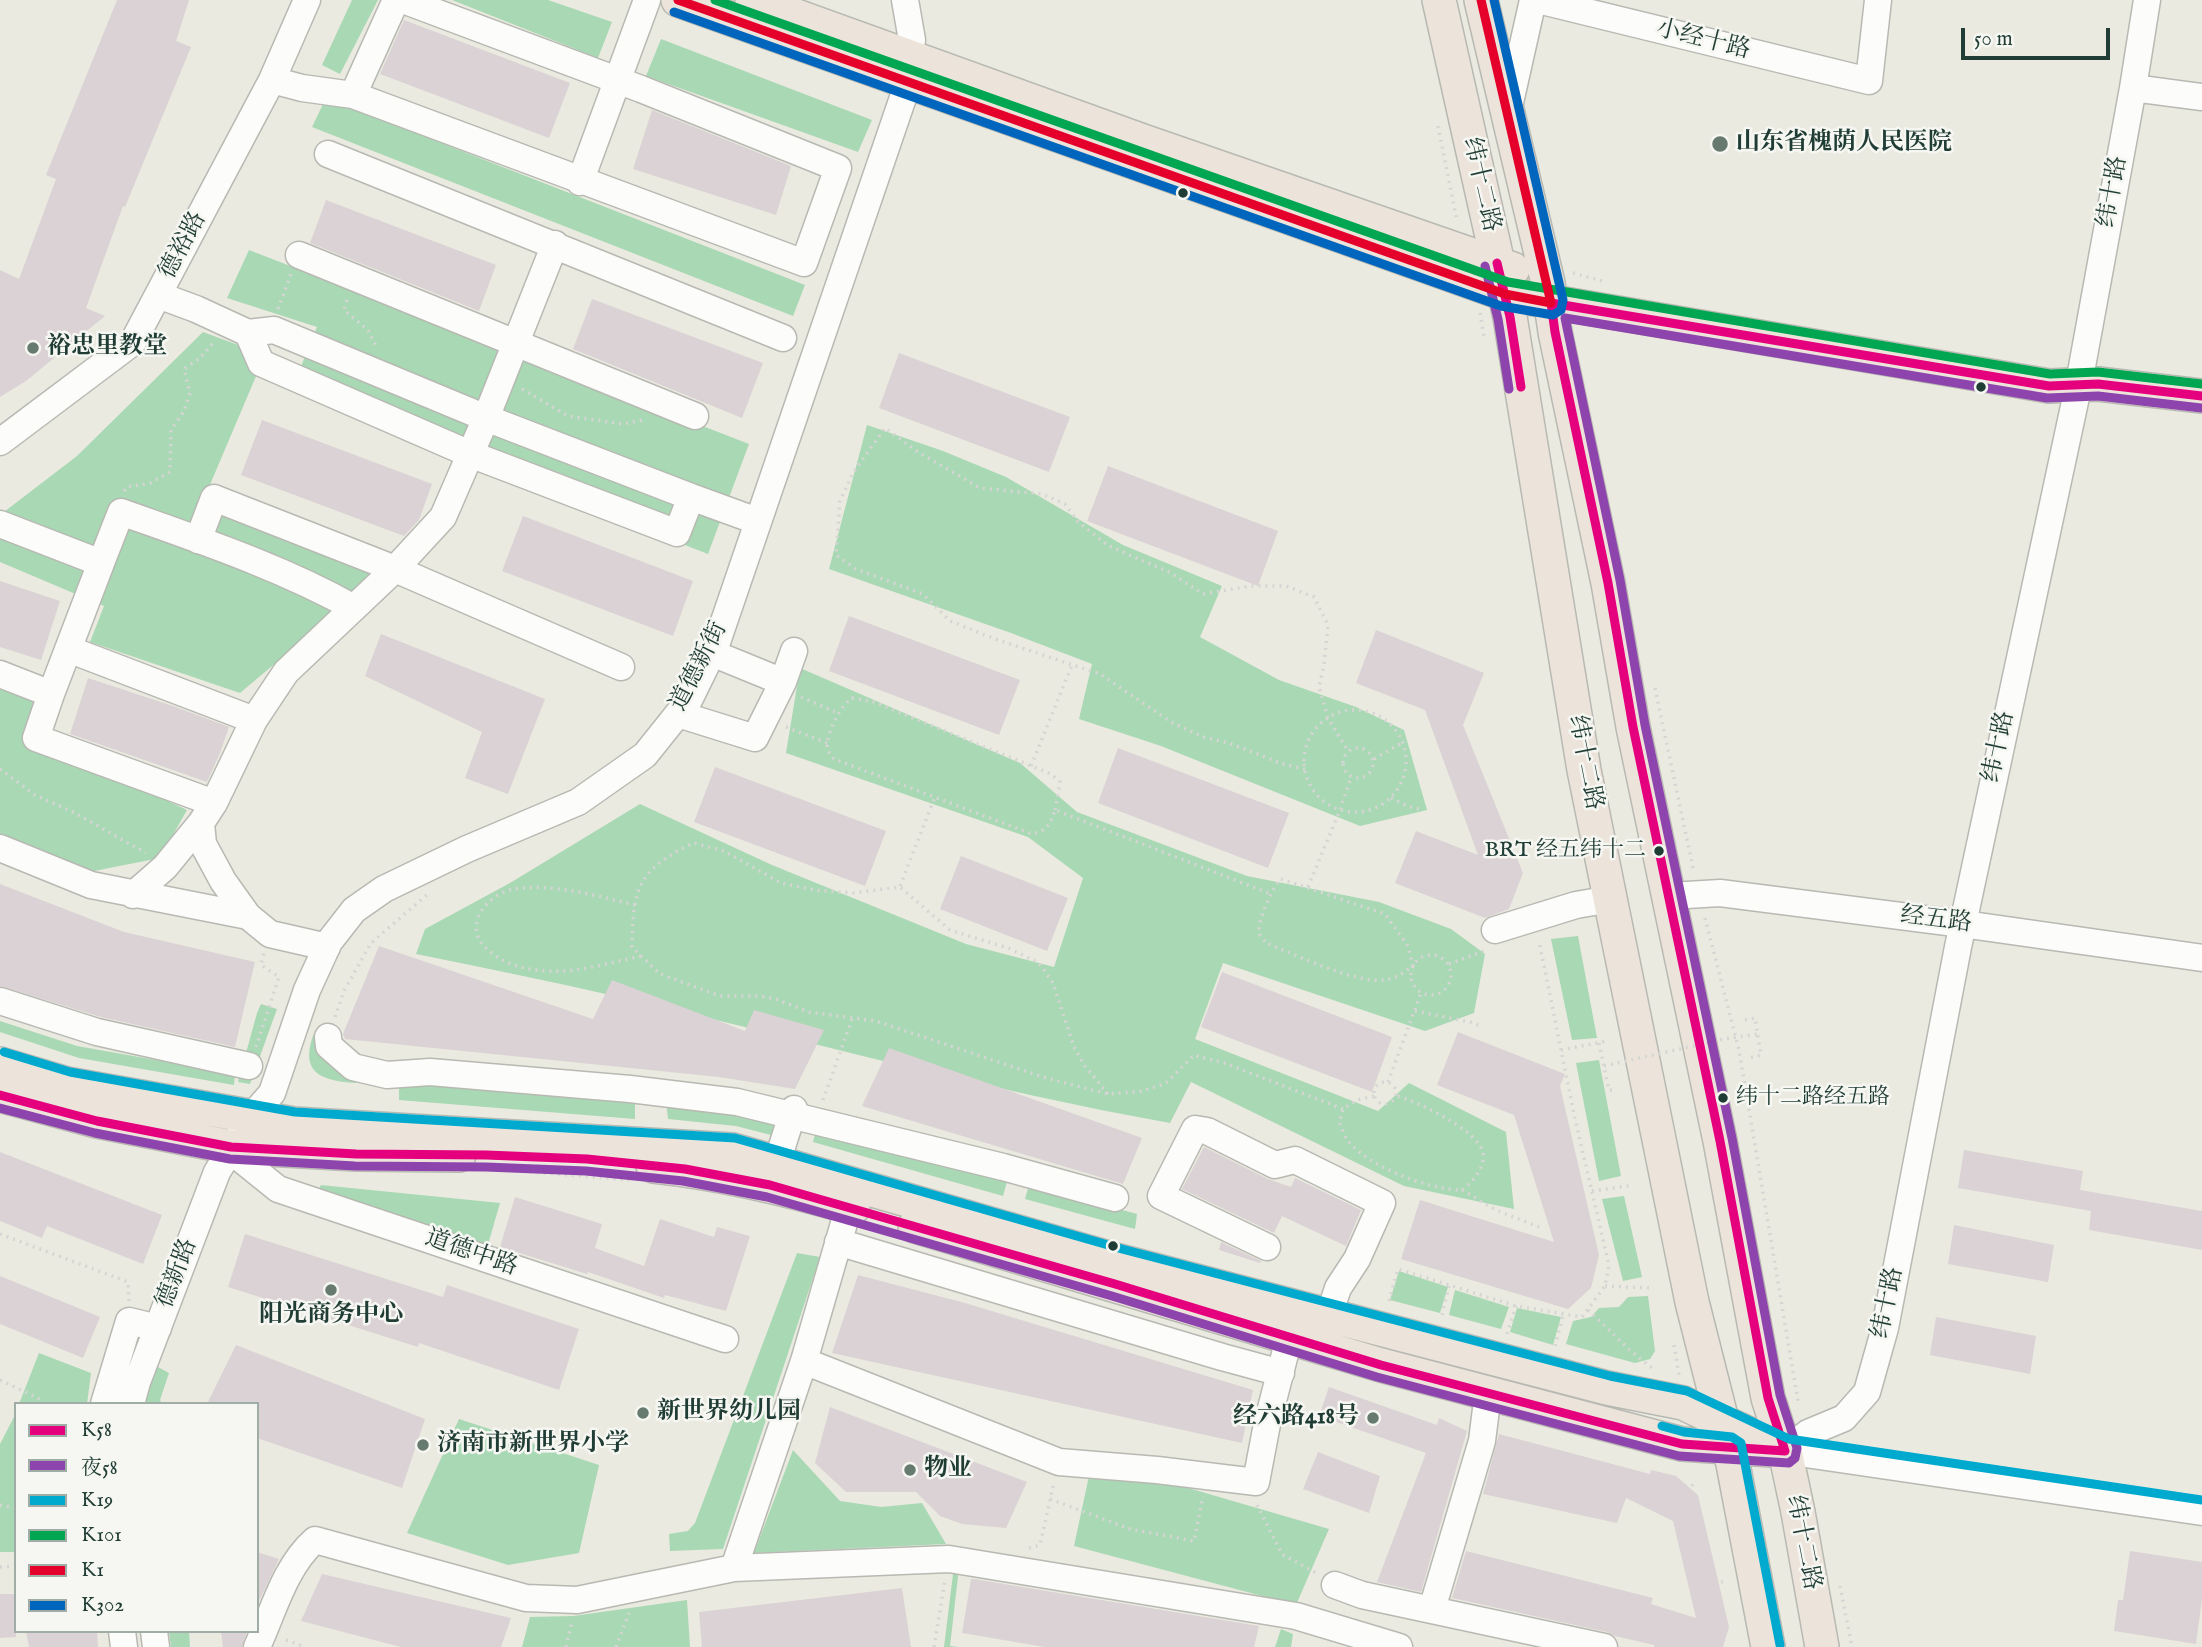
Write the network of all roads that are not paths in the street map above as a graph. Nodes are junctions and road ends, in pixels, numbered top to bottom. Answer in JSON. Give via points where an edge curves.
{"nodes":[{"id":1,"x":307,"y":0,"type":"edge"},
{"id":2,"x":396,"y":0,"type":"edge"},
{"id":3,"x":403,"y":0,"type":"edge"},
{"id":4,"x":647,"y":0,"type":"edge"},
{"id":5,"x":678,"y":0,"type":"edge"},
{"id":6,"x":752,"y":0,"type":"edge"},
{"id":7,"x":905,"y":0,"type":"edge"},
{"id":8,"x":1439,"y":0,"type":"edge"},
{"id":9,"x":1481,"y":0,"type":"edge"},
{"id":10,"x":1535,"y":0,"type":"edge"},
{"id":11,"x":1878,"y":0,"type":"edge"},
{"id":12,"x":2147,"y":0,"type":"edge"},
{"id":13,"x":908,"y":70,"type":"junction"},
{"id":14,"x":272,"y":80,"type":"junction"},
{"id":15,"x":617,"y":80,"type":"junction"},
{"id":16,"x":2133,"y":88,"type":"junction"},
{"id":17,"x":353,"y":95,"type":"junction"},
{"id":18,"x":2202,"y":97,"type":"edge"},
{"id":19,"x":1508,"y":113,"type":"junction"},
{"id":20,"x":328,"y":154,"type":"dead end"},
{"id":21,"x":580,"y":181,"type":"junction"},
{"id":22,"x":555,"y":244,"type":"junction"},
{"id":23,"x":299,"y":255,"type":"road end"},
{"id":24,"x":1501,"y":278,"type":"junction"},
{"id":25,"x":1560,"y":286,"type":"junction"},
{"id":26,"x":158,"y":295,"type":"junction"},
{"id":27,"x":249,"y":330,"type":"junction"},
{"id":28,"x":783,"y":338,"type":"dead end"},
{"id":29,"x":516,"y":342,"type":"junction"},
{"id":30,"x":2079,"y":383,"type":"junction"},
{"id":31,"x":2202,"y":396,"type":"edge"},
{"id":32,"x":695,"y":416,"type":"dead end"},
{"id":33,"x":486,"y":418,"type":"junction"},
{"id":34,"x":0,"y":442,"type":"edge"},
{"id":35,"x":470,"y":454,"type":"junction"},
{"id":36,"x":691,"y":497,"type":"junction"},
{"id":37,"x":757,"y":521,"type":"junction"},
{"id":38,"x":0,"y":524,"type":"edge"},
{"id":39,"x":198,"y":540,"type":"junction"},
{"id":40,"x":101,"y":563,"type":"junction"},
{"id":41,"x":395,"y":569,"type":"junction"},
{"id":42,"x":354,"y":608,"type":"junction"},
{"id":43,"x":68,"y":649,"type":"junction"},
{"id":44,"x":794,"y":651,"type":"dead end"},
{"id":45,"x":712,"y":653,"type":"junction"},
{"id":46,"x":621,"y":667,"type":"dead end"},
{"id":47,"x":0,"y":674,"type":"edge"},
{"id":48,"x":781,"y":685,"type":"junction"},
{"id":49,"x":51,"y":694,"type":"junction"},
{"id":50,"x":678,"y":713,"type":"junction"},
{"id":51,"x":254,"y":720,"type":"junction"},
{"id":52,"x":208,"y":813,"type":"junction"},
{"id":53,"x":0,"y":848,"type":"edge"},
{"id":54,"x":1684,"y":894,"type":"junction"},
{"id":55,"x":133,"y":895,"type":"junction"},
{"id":56,"x":1611,"y":899,"type":"junction"},
{"id":57,"x":248,"y":916,"type":"junction"},
{"id":58,"x":1963,"y":924,"type":"junction"},
{"id":59,"x":1495,"y":930,"type":"dead end"},
{"id":60,"x":327,"y":947,"type":"junction"},
{"id":61,"x":2202,"y":958,"type":"edge"},
{"id":62,"x":0,"y":1001,"type":"edge"},
{"id":63,"x":328,"y":1037,"type":"road end"},
{"id":64,"x":0,"y":1064,"type":"edge"},
{"id":65,"x":249,"y":1066,"type":"road end"},
{"id":66,"x":0,"y":1095,"type":"edge"},
{"id":67,"x":800,"y":1115,"type":"junction"},
{"id":68,"x":251,"y":1117,"type":"junction"},
{"id":69,"x":232,"y":1147,"type":"junction"},
{"id":70,"x":777,"y":1163,"type":"junction"},
{"id":71,"x":1115,"y":1198,"type":"dead end"},
{"id":72,"x":849,"y":1206,"type":"junction"},
{"id":73,"x":838,"y":1242,"type":"junction"},
{"id":74,"x":1267,"y":1247,"type":"dead end"},
{"id":75,"x":1329,"y":1315,"type":"junction"},
{"id":76,"x":158,"y":1328,"type":"junction"},
{"id":77,"x":1287,"y":1336,"type":"junction"},
{"id":78,"x":724,"y":1339,"type":"dead end"},
{"id":79,"x":804,"y":1361,"type":"junction"},
{"id":80,"x":1281,"y":1373,"type":"junction"},
{"id":81,"x":1488,"y":1393,"type":"junction"},
{"id":82,"x":105,"y":1402,"type":"edge"},
{"id":83,"x":131,"y":1402,"type":"edge"},
{"id":84,"x":1726,"y":1435,"type":"junction"},
{"id":85,"x":1796,"y":1442,"type":"junction"},
{"id":86,"x":2202,"y":1512,"type":"edge"},
{"id":87,"x":734,"y":1568,"type":"junction"},
{"id":88,"x":1335,"y":1585,"type":"road end"},
{"id":89,"x":1432,"y":1609,"type":"junction"},
{"id":90,"x":257,"y":1647,"type":"edge"},
{"id":91,"x":1399,"y":1647,"type":"edge"},
{"id":92,"x":1604,"y":1647,"type":"edge"},
{"id":93,"x":1768,"y":1647,"type":"edge"},
{"id":94,"x":1822,"y":1647,"type":"edge"}],
"edges":[{"from":1,"to":14,"type":"street","name":"德裕路"},
{"from":2,"to":17,"type":"street"},
{"from":3,"to":15,"type":"street"},
{"from":4,"to":15,"type":"street"},
{"from":5,"to":13,"type":"main road"},
{"from":6,"to":13,"type":"main road"},
{"from":7,"to":13,"type":"street","name":"道德新街","via":[[912,40]]},
{"from":8,"to":24,"type":"main road","name":"纬十二路"},
{"from":9,"to":19,"type":"main road","name":"纬十二路"},
{"from":10,"to":11,"type":"street","name":"小经十路","via":[[1869,81]]},
{"from":10,"to":19,"type":"street"},
{"from":12,"to":16,"type":"street","name":"纬十路"},
{"from":13,"to":24,"type":"main road"},
{"from":13,"to":37,"type":"street","name":"道德新街"},
{"from":14,"to":17,"type":"street"},
{"from":14,"to":26,"type":"street","name":"德裕路"},
{"from":15,"to":21,"type":"street"},
{"from":15,"to":21,"type":"street","via":[[838,168],[804,263]]},
{"from":16,"to":18,"type":"street"},
{"from":16,"to":30,"type":"street","name":"纬十路"},
{"from":17,"to":21,"type":"street"},
{"from":19,"to":25,"type":"main road","name":"纬十二路"},
{"from":20,"to":22,"type":"street"},
{"from":22,"to":28,"type":"street"},
{"from":22,"to":29,"type":"street"},
{"from":23,"to":29,"type":"street"},
{"from":24,"to":25,"type":"main road"},
{"from":24,"to":56,"type":"main road","name":"纬十二路","via":[[1579,739]]},
{"from":25,"to":30,"type":"main road","via":[[2049,386]]},
{"from":25,"to":54,"type":"main road","name":"纬十二路","via":[[1555,332],[1633,727]]},
{"from":26,"to":27,"type":"street"},
{"from":26,"to":34,"type":"street","name":"德裕路","via":[[133,342]]},
{"from":27,"to":33,"type":"street","via":[[274,330]]},
{"from":27,"to":35,"type":"street","via":[[261,363]]},
{"from":29,"to":32,"type":"street"},
{"from":29,"to":33,"type":"street"},
{"from":30,"to":31,"type":"main road"},
{"from":30,"to":58,"type":"street","name":"纬十路"},
{"from":33,"to":35,"type":"street"},
{"from":33,"to":36,"type":"street"},
{"from":35,"to":36,"type":"street","via":[[677,533]]},
{"from":35,"to":41,"type":"street","via":[[443,517]]},
{"from":36,"to":37,"type":"street"},
{"from":37,"to":45,"type":"street","name":"道德新街"},
{"from":38,"to":40,"type":"street"},
{"from":39,"to":40,"type":"street","via":[[121,512]]},
{"from":39,"to":41,"type":"street","via":[[214,498]]},
{"from":39,"to":42,"type":"street","via":[[320,589]]},
{"from":40,"to":43,"type":"street"},
{"from":41,"to":42,"type":"street"},
{"from":41,"to":46,"type":"street"},
{"from":42,"to":51,"type":"street","via":[[286,672]]},
{"from":43,"to":49,"type":"street"},
{"from":43,"to":51,"type":"street"},
{"from":44,"to":48,"type":"street"},
{"from":45,"to":48,"type":"street"},
{"from":45,"to":50,"type":"street","name":"道德新街","via":[[689,701]]},
{"from":47,"to":49,"type":"street"},
{"from":48,"to":50,"type":"street","via":[[755,738]]},
{"from":49,"to":52,"type":"street","via":[[36,738]]},
{"from":50,"to":60,"type":"street","name":"道德新街","via":[[645,755],[578,802],[384,889],[354,910]]},
{"from":51,"to":52,"type":"street"},
{"from":52,"to":55,"type":"street","via":[[165,867]]},
{"from":52,"to":57,"type":"street","via":[[203,844]]},
{"from":53,"to":55,"type":"street","via":[[92,885]]},
{"from":54,"to":58,"type":"street","name":"经五路","via":[[1720,893]]},
{"from":54,"to":85,"type":"main road","name":"纬十二路","via":[[1697,1038],[1768,1398]]},
{"from":55,"to":57,"type":"street"},
{"from":56,"to":59,"type":"street"},
{"from":56,"to":84,"type":"main road","name":"纬十二路","via":[[1692,1302]]},
{"from":57,"to":60,"type":"street","via":[[270,934]]},
{"from":58,"to":61,"type":"street","name":"经五路"},
{"from":58,"to":85,"type":"street","name":"纬十路","via":[[1885,1328],[1867,1392],[1844,1418]]},
{"from":60,"to":68,"type":"street","name":"道德新街","via":[[307,990],[272,1093]]},
{"from":62,"to":65,"type":"street","via":[[97,1032]]},
{"from":63,"to":67,"type":"street","via":[[329,1046],[353,1066],[387,1075],[430,1072],[630,1089]]},
{"from":64,"to":68,"type":"main road","via":[[67,1084]]},
{"from":66,"to":69,"type":"main road","via":[[97,1121]]},
{"from":67,"to":70,"type":"street"},
{"from":67,"to":71,"type":"street"},
{"from":68,"to":69,"type":"street","name":"道德新街"},
{"from":68,"to":70,"type":"main road","via":[[294,1124],[733,1150]]},
{"from":69,"to":72,"type":"main road","via":[[587,1159],[685,1169]]},
{"from":69,"to":76,"type":"street","name":"德新路","via":[[217,1172]]},
{"from":69,"to":78,"type":"street","name":"道德中路","via":[[278,1189]]},
{"from":70,"to":75,"type":"main road","via":[[1119,1261]]},
{"from":72,"to":73,"type":"street"},
{"from":72,"to":77,"type":"main road"},
{"from":73,"to":79,"type":"street"},
{"from":73,"to":80,"type":"street"},
{"from":74,"to":75,"type":"street","via":[[1161,1196],[1195,1129],[1275,1165],[1295,1160],[1382,1203]]},
{"from":75,"to":84,"type":"main road","via":[[1607,1388],[1683,1403]]},
{"from":76,"to":82,"type":"street","via":[[129,1321]]},
{"from":76,"to":83,"type":"street","name":"德新路"},
{"from":77,"to":80,"type":"street"},
{"from":77,"to":81,"type":"main road"},
{"from":79,"to":80,"type":"street","via":[[1059,1462],[1256,1482]]},
{"from":79,"to":87,"type":"street"},
{"from":81,"to":84,"type":"main road","via":[[1682,1444]]},
{"from":81,"to":89,"type":"street","via":[[1482,1441]]},
{"from":84,"to":85,"type":"main road"},
{"from":84,"to":93,"type":"main road","name":"纬十二路"},
{"from":85,"to":86,"type":"street"},
{"from":85,"to":94,"type":"main road","name":"纬十二路"},
{"from":87,"to":90,"type":"street","via":[[577,1600],[526,1598],[315,1540],[303,1550],[285,1583]]},
{"from":87,"to":91,"type":"street","via":[[949,1559],[1296,1616]]},
{"from":88,"to":89,"type":"street"},
{"from":89,"to":92,"type":"street"}]}
